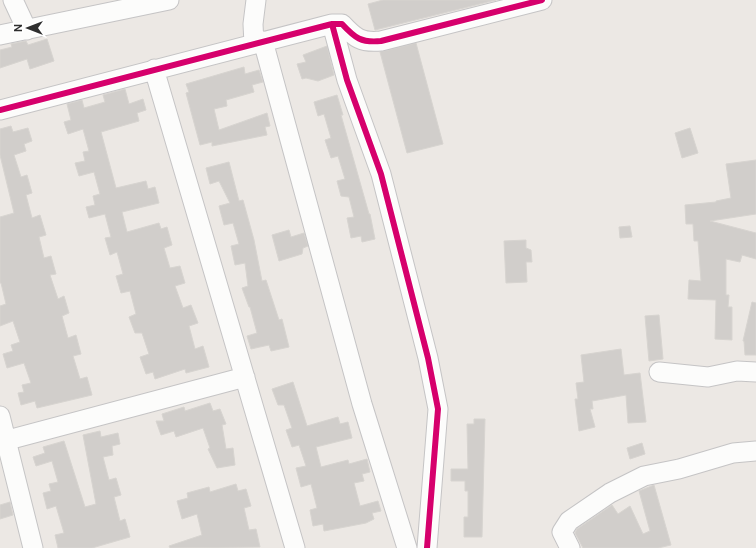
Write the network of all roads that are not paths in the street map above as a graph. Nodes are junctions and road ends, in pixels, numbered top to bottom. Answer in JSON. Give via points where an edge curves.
{"nodes":[{"id":1,"x":13,"y":0,"type":"edge"},
{"id":2,"x":169,"y":0,"type":"edge"},
{"id":3,"x":256,"y":0,"type":"edge"},
{"id":4,"x":542,"y":0,"type":"edge"},
{"id":5,"x":332,"y":24,"type":"junction"},
{"id":6,"x":27,"y":30,"type":"junction"},
{"id":7,"x":0,"y":35,"type":"edge"},
{"id":8,"x":258,"y":42,"type":"junction"},
{"id":9,"x":154,"y":69,"type":"junction"},
{"id":10,"x":0,"y":110,"type":"edge"},
{"id":11,"x":659,"y":372,"type":"dead end"},
{"id":12,"x":756,"y":372,"type":"edge"},
{"id":13,"x":245,"y":377,"type":"junction"},
{"id":14,"x":0,"y":416,"type":"edge"},
{"id":15,"x":3,"y":441,"type":"edge"},
{"id":16,"x":756,"y":451,"type":"edge"},
{"id":17,"x":33,"y":548,"type":"edge"},
{"id":18,"x":295,"y":548,"type":"edge"},
{"id":19,"x":407,"y":548,"type":"edge"},
{"id":20,"x":427,"y":548,"type":"edge"},
{"id":21,"x":570,"y":548,"type":"edge"}],
"edges":[{"from":1,"to":6,"type":"street"},
{"from":2,"to":6,"type":"street"},
{"from":3,"to":8,"type":"street","via":[[253,24]]},
{"from":4,"to":5,"type":"street","via":[[381,41],[368,42],[359,39],[342,24]]},
{"from":5,"to":8,"type":"street"},
{"from":5,"to":20,"type":"street","via":[[347,80],[381,174],[428,358],[438,409]]},
{"from":6,"to":7,"type":"street"},
{"from":8,"to":9,"type":"street"},
{"from":8,"to":19,"type":"street","via":[[362,404]]},
{"from":9,"to":10,"type":"street"},
{"from":9,"to":13,"type":"street"},
{"from":11,"to":12,"type":"street","via":[[708,376],[737,371]]},
{"from":13,"to":15,"type":"street"},
{"from":13,"to":18,"type":"street"},
{"from":14,"to":15,"type":"street"},
{"from":15,"to":17,"type":"street"},
{"from":16,"to":21,"type":"street","via":[[733,454],[644,476],[610,493],[569,521],[562,532]]}]}
